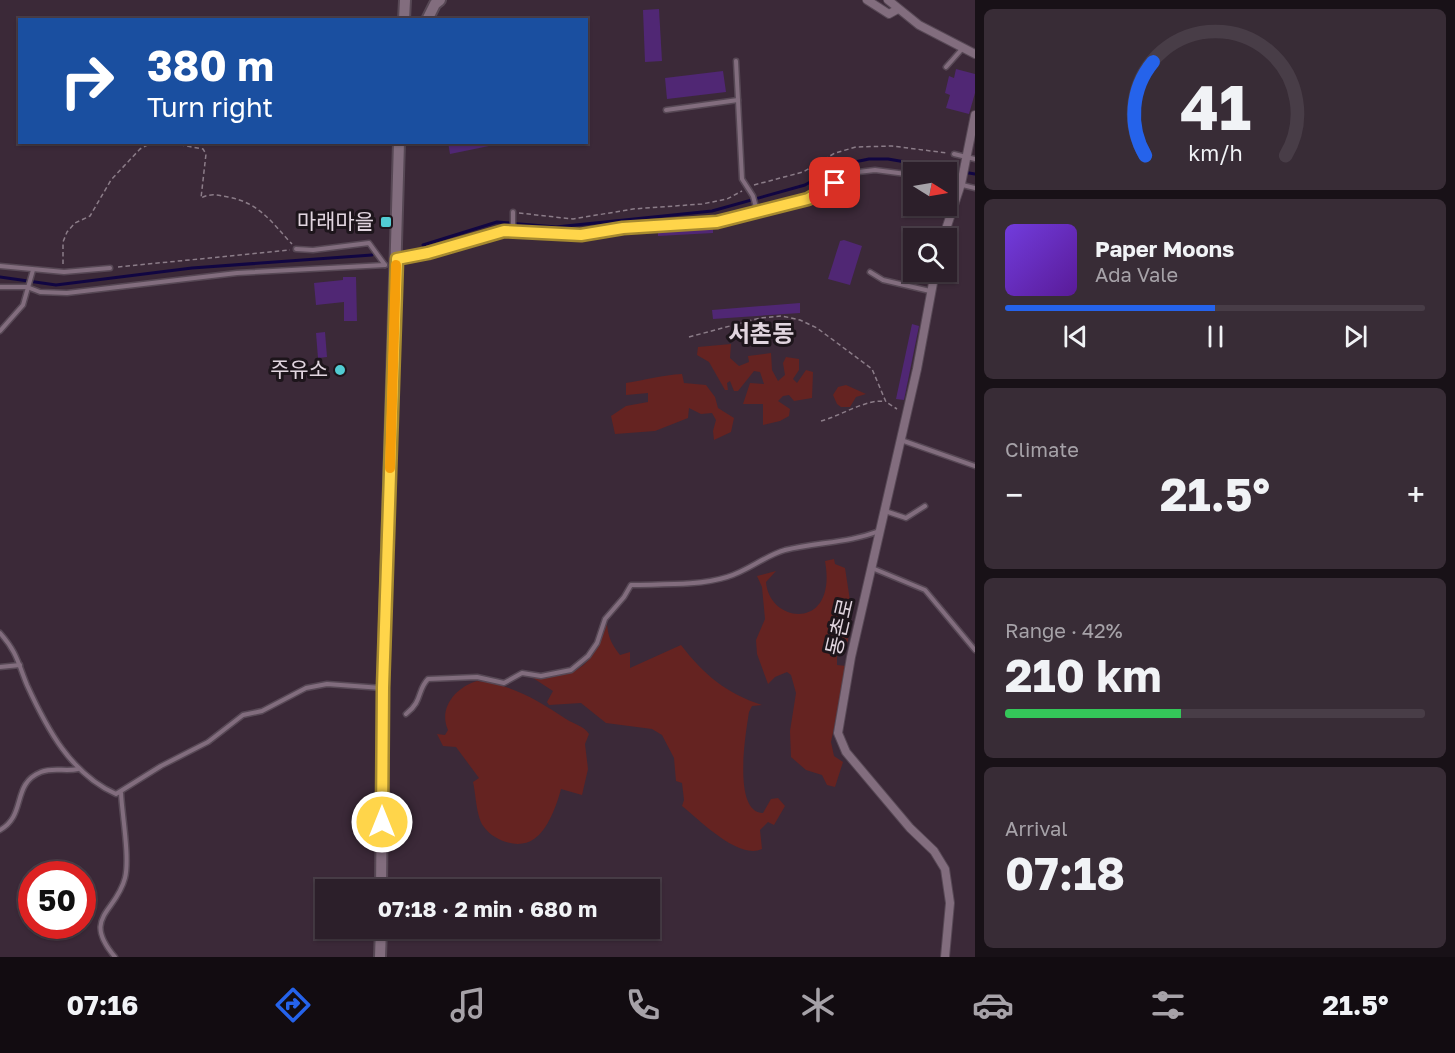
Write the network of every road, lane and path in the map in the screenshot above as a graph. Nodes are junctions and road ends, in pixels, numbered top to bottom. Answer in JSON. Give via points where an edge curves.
{"nodes":[{"id":1,"x":398,"y":0,"type":"edge"},
{"id":2,"x":440,"y":0,"type":"edge"},
{"id":3,"x":867,"y":0,"type":"edge"},
{"id":4,"x":888,"y":0,"type":"edge"},
{"id":5,"x":898,"y":9,"type":"junction"},
{"id":6,"x":404,"y":10,"type":"edge"},
{"id":7,"x":428,"y":18,"type":"edge"},
{"id":8,"x":962,"y":48,"type":"junction"},
{"id":9,"x":975,"y":54,"type":"edge"},
{"id":10,"x":736,"y":61,"type":"dead end"},
{"id":11,"x":946,"y":67,"type":"dead end"},
{"id":12,"x":738,"y":100,"type":"junction"},
{"id":13,"x":666,"y":110,"type":"dead end"},
{"id":14,"x":975,"y":115,"type":"edge"},
{"id":15,"x":149,"y":144,"type":"edge"},
{"id":16,"x":176,"y":144,"type":"edge"},
{"id":17,"x":399,"y":144,"type":"edge"},
{"id":18,"x":954,"y":154,"type":"joint"},
{"id":19,"x":971,"y":158,"type":"edge"},
{"id":20,"x":903,"y":174,"type":"edge"},
{"id":21,"x":957,"y":183,"type":"edge"},
{"id":22,"x":961,"y":184,"type":"junction"},
{"id":23,"x":748,"y":188,"type":"junction"},
{"id":24,"x":975,"y":188,"type":"edge"},
{"id":25,"x":757,"y":211,"type":"junction"},
{"id":26,"x":513,"y":212,"type":"joint"},
{"id":27,"x":946,"y":228,"type":"edge"},
{"id":28,"x":513,"y":231,"type":"junction"},
{"id":29,"x":297,"y":249,"type":"junction"},
{"id":30,"x":397,"y":259,"type":"junction"},
{"id":31,"x":0,"y":266,"type":"edge"},
{"id":32,"x":110,"y":268,"type":"joint"},
{"id":33,"x":33,"y":270,"type":"junction"},
{"id":34,"x":64,"y":272,"type":"junction"},
{"id":35,"x":870,"y":272,"type":"dead end"},
{"id":36,"x":932,"y":282,"type":"edge"},
{"id":37,"x":0,"y":287,"type":"edge"},
{"id":38,"x":27,"y":287,"type":"junction"},
{"id":39,"x":930,"y":291,"type":"junction"},
{"id":40,"x":0,"y":331,"type":"edge"},
{"id":41,"x":689,"y":337,"type":"dead end"},
{"id":42,"x":886,"y":402,"type":"junction"},
{"id":43,"x":906,"y":415,"type":"junction"},
{"id":44,"x":821,"y":421,"type":"dead end"},
{"id":45,"x":900,"y":439,"type":"junction"},
{"id":46,"x":975,"y":466,"type":"edge"},
{"id":47,"x":925,"y":506,"type":"dead end"},
{"id":48,"x":884,"y":510,"type":"junction"},
{"id":49,"x":880,"y":530,"type":"junction"},
{"id":50,"x":872,"y":568,"type":"junction"},
{"id":51,"x":0,"y":633,"type":"edge"},
{"id":52,"x":975,"y":650,"type":"edge"},
{"id":53,"x":20,"y":665,"type":"junction"},
{"id":54,"x":0,"y":667,"type":"edge"},
{"id":55,"x":383,"y":688,"type":"junction"},
{"id":56,"x":406,"y":714,"type":"dead end"},
{"id":57,"x":79,"y":769,"type":"junction"},
{"id":58,"x":120,"y":793,"type":"junction"},
{"id":59,"x":0,"y":830,"type":"edge"},
{"id":60,"x":381,"y":879,"type":"edge"},
{"id":61,"x":381,"y":939,"type":"edge"},
{"id":62,"x":115,"y":957,"type":"edge"},
{"id":63,"x":380,"y":957,"type":"edge"},
{"id":64,"x":945,"y":957,"type":"edge"}],
"edges":[{"from":1,"to":6,"type":"main road"},
{"from":2,"to":7,"type":"main road"},
{"from":3,"to":5,"type":"street","via":[[889,14]]},
{"from":4,"to":5,"type":"street"},
{"from":5,"to":8,"type":"street"},
{"from":8,"to":9,"type":"street"},
{"from":8,"to":11,"type":"lane"},
{"from":10,"to":12,"type":"lane"},
{"from":12,"to":13,"type":"lane"},
{"from":12,"to":23,"type":"lane","via":[[742,179]]},
{"from":14,"to":19,"type":"street"},
{"from":15,"to":34,"type":"path","via":[[111,180],[90,216],[67,232],[63,242]]},
{"from":16,"to":29,"type":"path","via":[[203,149],[206,154],[201,198],[212,194],[248,202],[271,218]]},
{"from":17,"to":30,"type":"main road"},
{"from":18,"to":19,"type":"lane"},
{"from":18,"to":23,"type":"path","via":[[892,146],[856,147],[835,153],[803,172]]},
{"from":19,"to":22,"type":"street"},
{"from":20,"to":25,"type":"lane","via":[[858,172],[808,199]]},
{"from":21,"to":22,"type":"lane"},
{"from":22,"to":24,"type":"lane"},
{"from":22,"to":27,"type":"street"},
{"from":23,"to":25,"type":"lane"},
{"from":23,"to":26,"type":"path","via":[[727,199],[702,204],[573,219]]},
{"from":25,"to":28,"type":"lane","via":[[717,222],[581,235]]},
{"from":26,"to":28,"type":"lane"},
{"from":28,"to":30,"type":"lane"},
{"from":29,"to":32,"type":"path"},
{"from":29,"to":38,"type":"lane","via":[[369,243],[386,265],[237,273],[67,293],[40,292]]},
{"from":30,"to":55,"type":"main road"},
{"from":31,"to":33,"type":"lane"},
{"from":32,"to":34,"type":"lane"},
{"from":33,"to":34,"type":"lane"},
{"from":33,"to":38,"type":"lane"},
{"from":35,"to":39,"type":"lane","via":[[883,280]]},
{"from":36,"to":39,"type":"street","name":"동촌로"},
{"from":37,"to":38,"type":"lane"},
{"from":38,"to":40,"type":"lane","via":[[23,305]]},
{"from":39,"to":43,"type":"street","name":"동촌로"},
{"from":41,"to":42,"type":"path","via":[[760,318],[782,316],[800,320],[872,369]]},
{"from":42,"to":43,"type":"path"},
{"from":42,"to":44,"type":"path","via":[[867,403]]},
{"from":43,"to":45,"type":"street","name":"동촌로"},
{"from":45,"to":46,"type":"lane"},
{"from":45,"to":48,"type":"street","name":"동촌로"},
{"from":47,"to":48,"type":"lane","via":[[906,518]]},
{"from":48,"to":49,"type":"street","name":"동촌로"},
{"from":49,"to":50,"type":"street","name":"동촌로"},
{"from":49,"to":56,"type":"lane","via":[[861,538],[786,550],[720,579],[631,585],[605,619],[588,656],[571,670],[541,676],[522,673],[504,683],[477,677],[428,679],[418,702]]},
{"from":50,"to":52,"type":"lane","via":[[925,590]]},
{"from":50,"to":64,"type":"street","name":"동촌로","via":[[837,723],[838,738],[945,869],[950,903]]},
{"from":51,"to":53,"type":"lane","via":[[17,654]]},
{"from":53,"to":54,"type":"lane"},
{"from":53,"to":57,"type":"lane","via":[[48,726]]},
{"from":55,"to":58,"type":"lane","via":[[327,684],[306,688],[237,719],[208,742]]},
{"from":55,"to":60,"type":"main road"},
{"from":57,"to":58,"type":"lane","via":[[103,787]]},
{"from":57,"to":59,"type":"lane","via":[[52,769],[27,780],[10,822]]},
{"from":58,"to":62,"type":"lane","via":[[125,875],[100,932]]},
{"from":61,"to":63,"type":"main road"}]}
